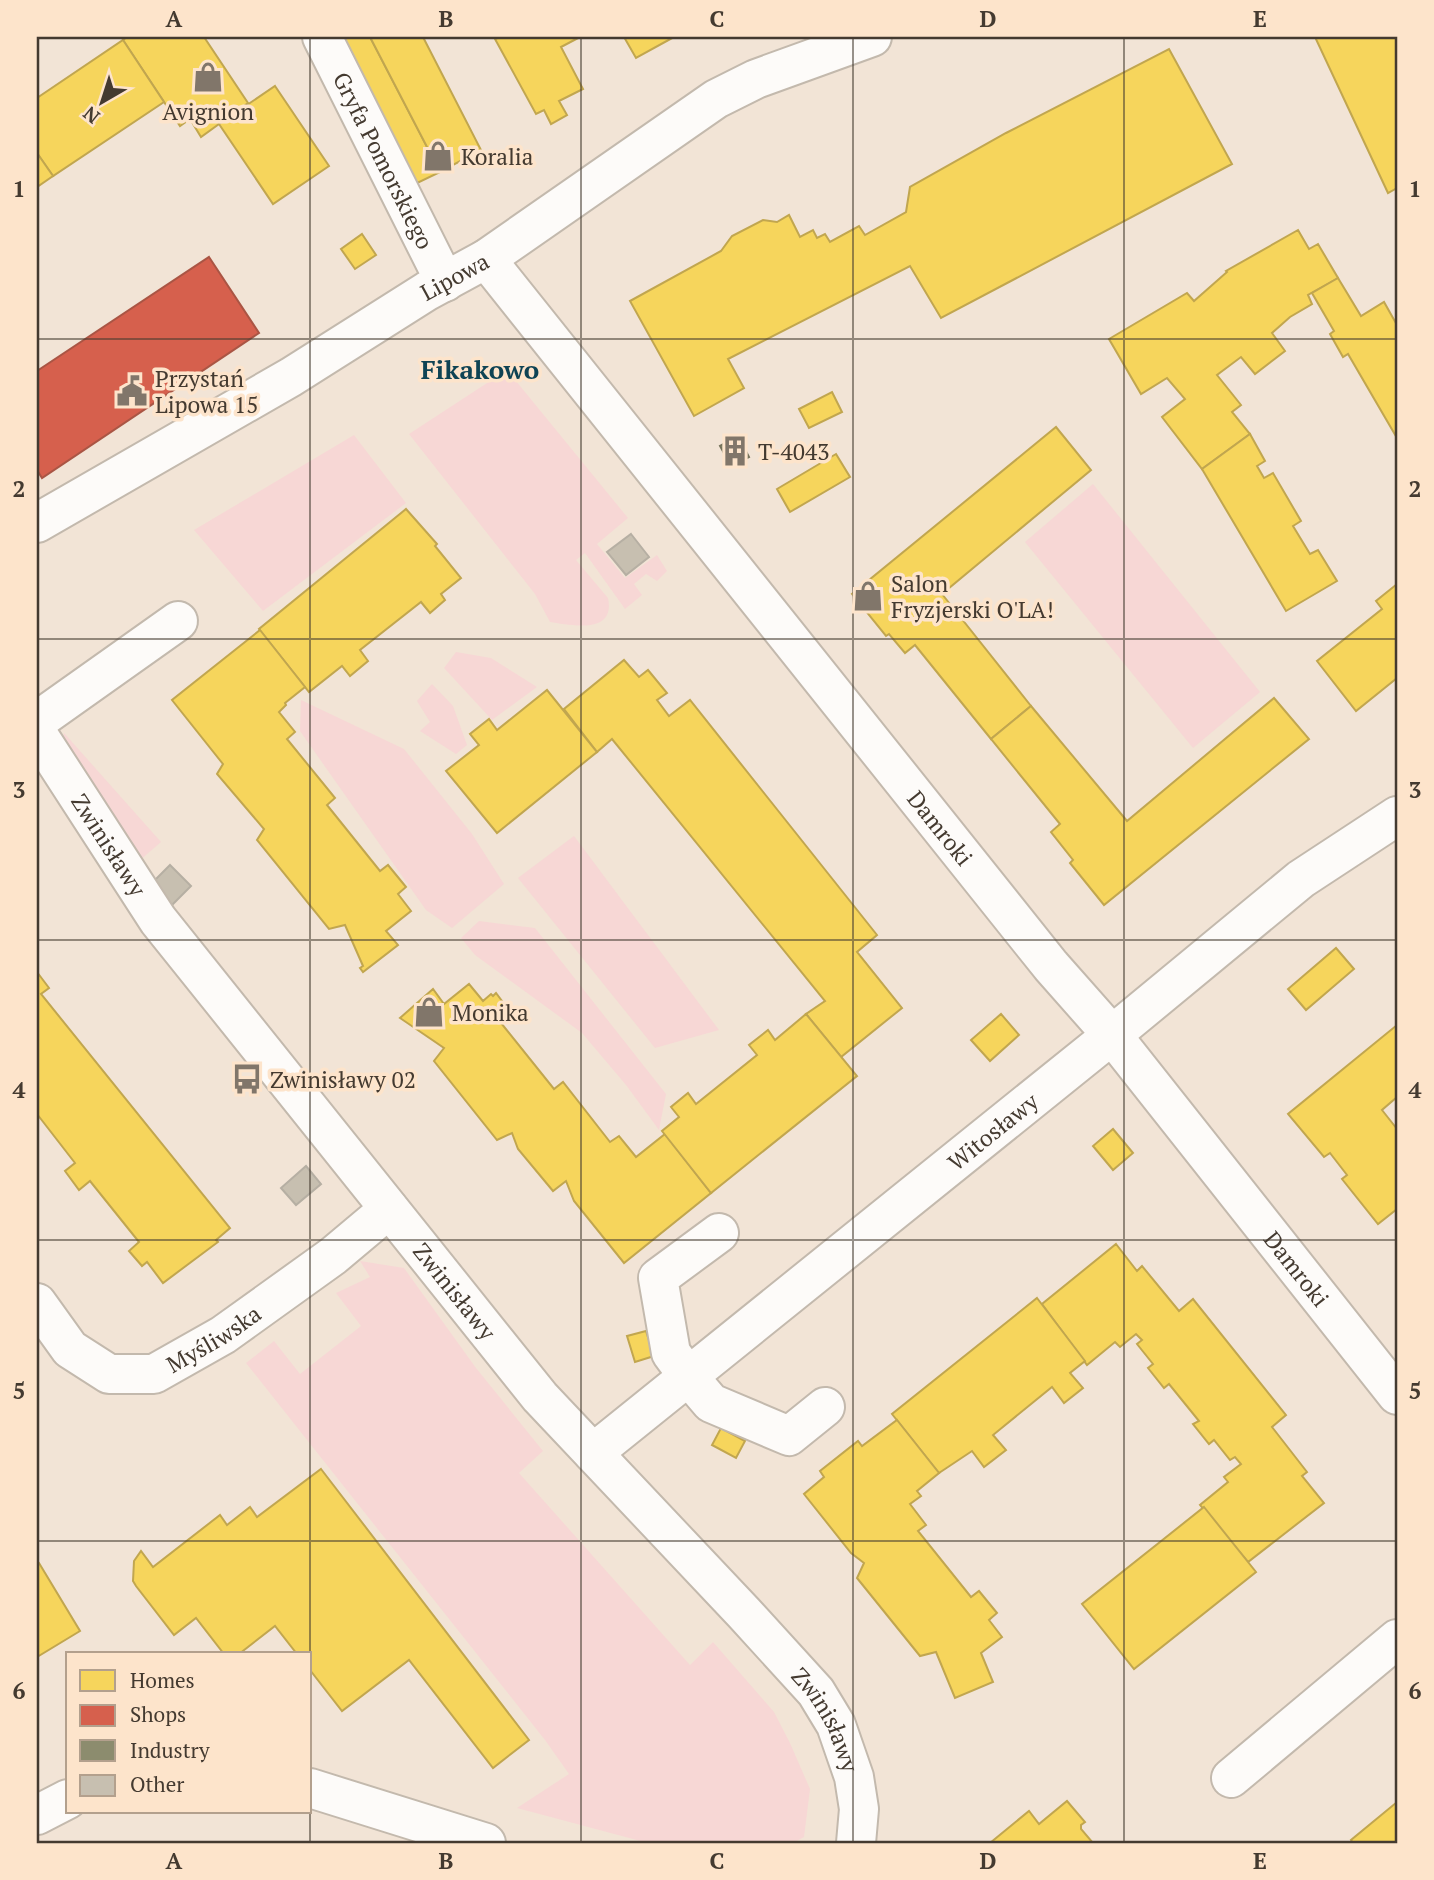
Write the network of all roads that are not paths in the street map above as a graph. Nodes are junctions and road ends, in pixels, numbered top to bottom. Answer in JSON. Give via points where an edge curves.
{"nodes":[{"id":1,"x":323,"y":37,"type":"edge"},
{"id":2,"x":872,"y":37,"type":"edge"},
{"id":3,"x":486,"y":259,"type":"junction"},
{"id":4,"x":445,"y":282,"type":"junction"},
{"id":5,"x":37,"y":523,"type":"edge"},
{"id":6,"x":178,"y":621,"type":"dead end"},
{"id":7,"x":37,"y":721,"type":"edge"},
{"id":8,"x":37,"y":733,"type":"edge"},
{"id":9,"x":1397,"y":816,"type":"edge"},
{"id":10,"x":1112,"y":1035,"type":"junction"},
{"id":11,"x":389,"y":1209,"type":"junction"},
{"id":12,"x":719,"y":1233,"type":"dead end"},
{"id":13,"x":37,"y":1303,"type":"edge"},
{"id":14,"x":688,"y":1376,"type":"junction"},
{"id":15,"x":1397,"y":1395,"type":"edge"},
{"id":16,"x":825,"y":1408,"type":"dead end"},
{"id":17,"x":593,"y":1453,"type":"junction"},
{"id":18,"x":1397,"y":1639,"type":"edge"},
{"id":19,"x":1231,"y":1778,"type":"dead end"},
{"id":20,"x":312,"y":1788,"type":"edge"},
{"id":21,"x":66,"y":1799,"type":"edge"},
{"id":22,"x":37,"y":1815,"type":"edge"},
{"id":23,"x":486,"y":1843,"type":"edge"},
{"id":24,"x":856,"y":1843,"type":"edge"}],
"edges":[{"from":1,"to":4,"type":"street","name":"Gryfa Pomorskiego"},
{"from":2,"to":3,"type":"street","name":"Lipowa","via":[[756,79],[716,99]]},
{"from":3,"to":4,"type":"street","name":"Lipowa"},
{"from":3,"to":10,"type":"street","name":"Damroki","via":[[1051,965]]},
{"from":4,"to":5,"type":"street","name":"Lipowa"},
{"from":6,"to":7,"type":"street"},
{"from":8,"to":11,"type":"street","name":"Zwinisławy","via":[[158,920]]},
{"from":9,"to":10,"type":"street","name":"Witosławy","via":[[1301,879]]},
{"from":10,"to":14,"type":"street","name":"Witosławy"},
{"from":10,"to":15,"type":"street","name":"Damroki"},
{"from":11,"to":13,"type":"street","name":"Myśliwska","via":[[333,1256],[223,1335],[154,1374],[109,1374],[70,1349]]},
{"from":11,"to":17,"type":"street","name":"Zwinisławy","via":[[540,1397]]},
{"from":12,"to":14,"type":"street","via":[[658,1278],[671,1353]]},
{"from":14,"to":16,"type":"street","via":[[711,1403],[789,1436]]},
{"from":14,"to":17,"type":"street","name":"Witosławy"},
{"from":17,"to":24,"type":"street","name":"Zwinisławy","via":[[816,1692],[836,1725],[854,1777],[859,1809]]},
{"from":18,"to":19,"type":"street"},
{"from":20,"to":23,"type":"street"},
{"from":21,"to":22,"type":"street"}]}
